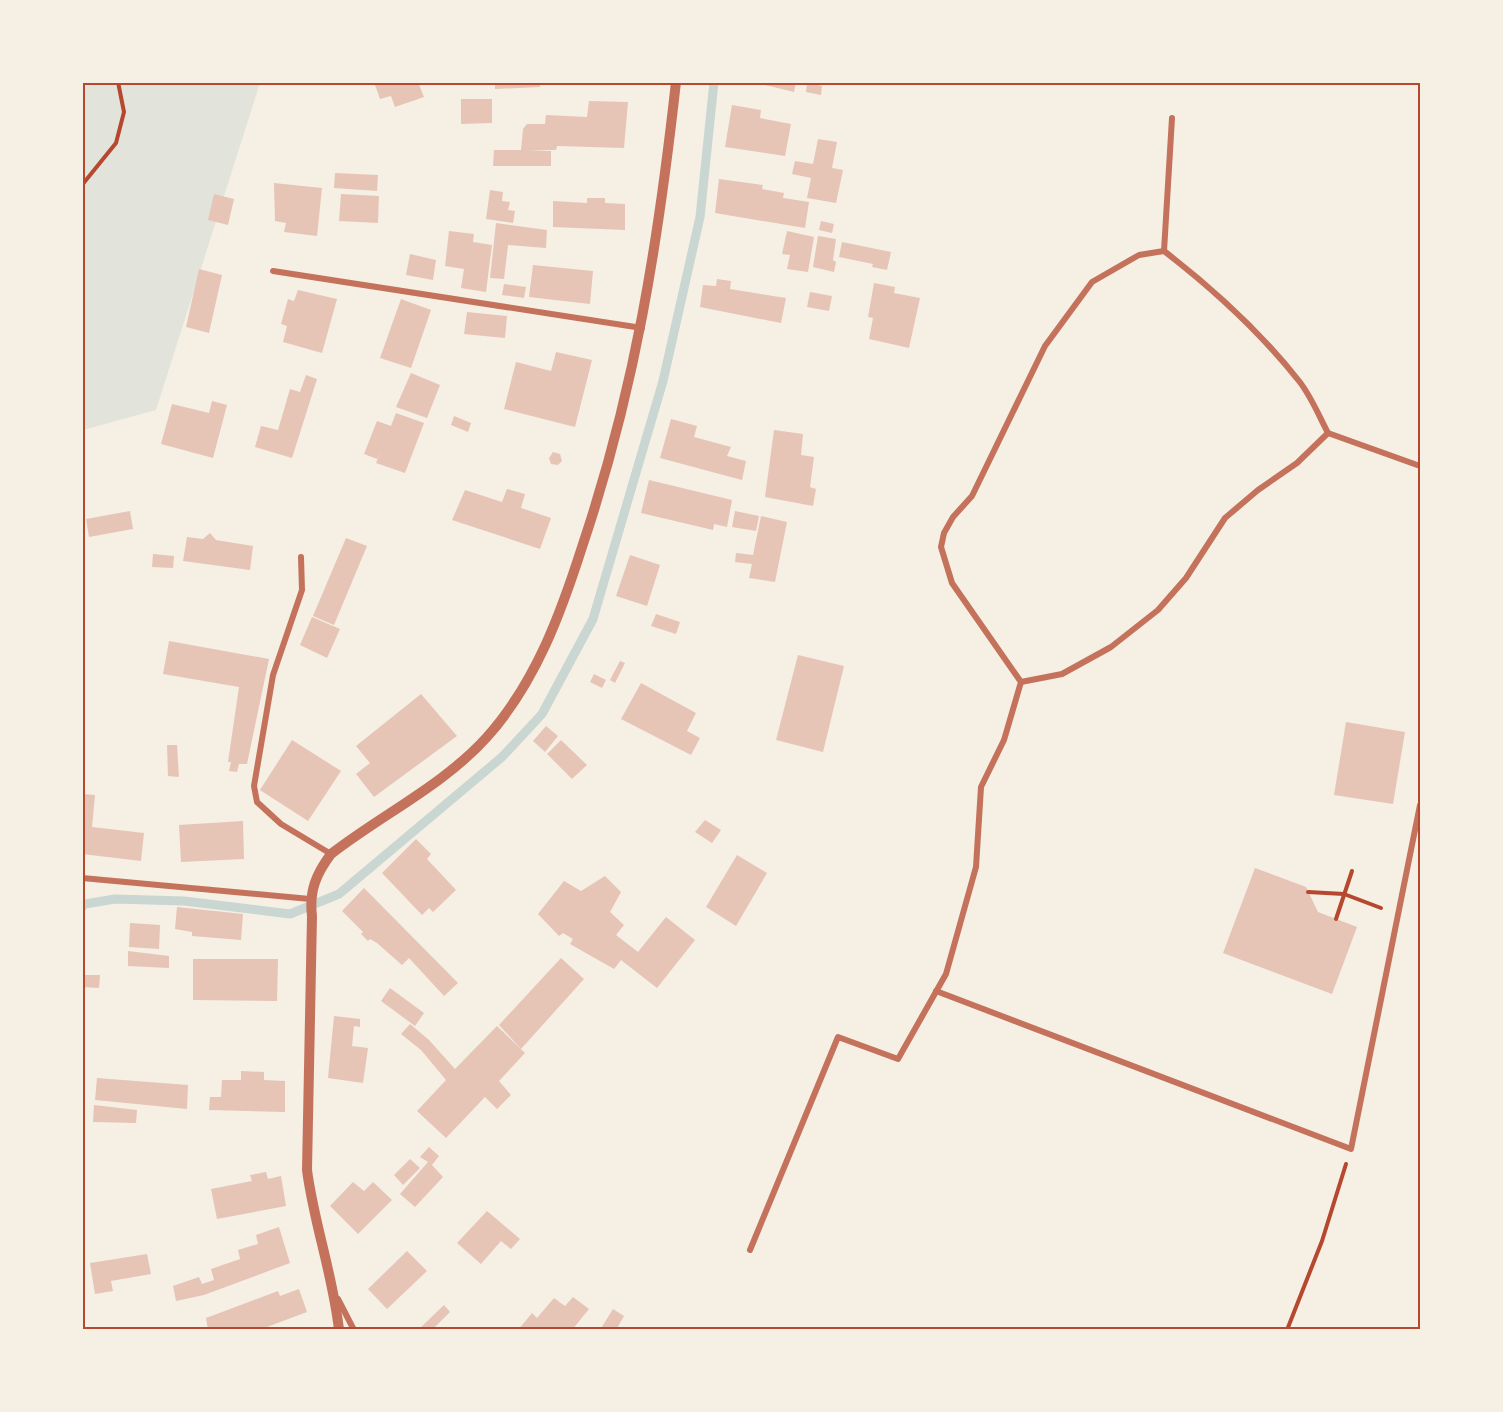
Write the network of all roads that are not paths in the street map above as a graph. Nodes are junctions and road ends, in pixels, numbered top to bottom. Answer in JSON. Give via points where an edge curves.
{"nodes":[{"id":1,"x":676,"y":82,"type":"edge"},
{"id":2,"x":1172,"y":118,"type":"dead end"},
{"id":3,"x":1164,"y":250,"type":"junction"},
{"id":4,"x":273,"y":271,"type":"dead end"},
{"id":5,"x":642,"y":328,"type":"junction"},
{"id":6,"x":1328,"y":433,"type":"junction"},
{"id":7,"x":1420,"y":466,"type":"edge"},
{"id":8,"x":301,"y":557,"type":"dead end"},
{"id":9,"x":1021,"y":682,"type":"junction"},
{"id":10,"x":1420,"y":805,"type":"edge"},
{"id":11,"x":331,"y":854,"type":"junction"},
{"id":12,"x":82,"y":878,"type":"edge"},
{"id":13,"x":310,"y":899,"type":"junction"},
{"id":14,"x":936,"y":991,"type":"junction"},
{"id":15,"x":750,"y":1250,"type":"dead end"},
{"id":16,"x":335,"y":1293,"type":"junction"},
{"id":17,"x":339,"y":1329,"type":"edge"},
{"id":18,"x":354,"y":1329,"type":"edge"}],
"edges":[{"from":1,"to":5,"type":"street","via":[[658,235]]},
{"from":2,"to":3,"type":"street"},
{"from":3,"to":6,"type":"street","via":[[1266,344],[1300,383]]},
{"from":3,"to":9,"type":"street","via":[[1138,255],[1092,282],[1046,346],[972,496],[944,533],[941,547],[952,583]]},
{"from":4,"to":5,"type":"street"},
{"from":5,"to":11,"type":"street","via":[[596,507],[553,629],[530,677],[486,738],[451,769]]},
{"from":6,"to":7,"type":"street"},
{"from":6,"to":9,"type":"street","via":[[1297,463],[1225,518],[1186,578],[1158,610],[1110,648],[1062,674]]},
{"from":8,"to":11,"type":"street","via":[[302,591],[273,675],[254,786],[257,802],[282,824]]},
{"from":9,"to":14,"type":"street","via":[[1004,740],[981,787],[976,867],[946,974]]},
{"from":10,"to":14,"type":"street","via":[[1351,1149]]},
{"from":11,"to":13,"type":"street","via":[[318,872]]},
{"from":12,"to":13,"type":"street"},
{"from":13,"to":16,"type":"street","via":[[307,1170],[311,1204]]},
{"from":14,"to":15,"type":"street","via":[[898,1059],[838,1038]]},
{"from":16,"to":17,"type":"street"},
{"from":16,"to":18,"type":"street"}]}
